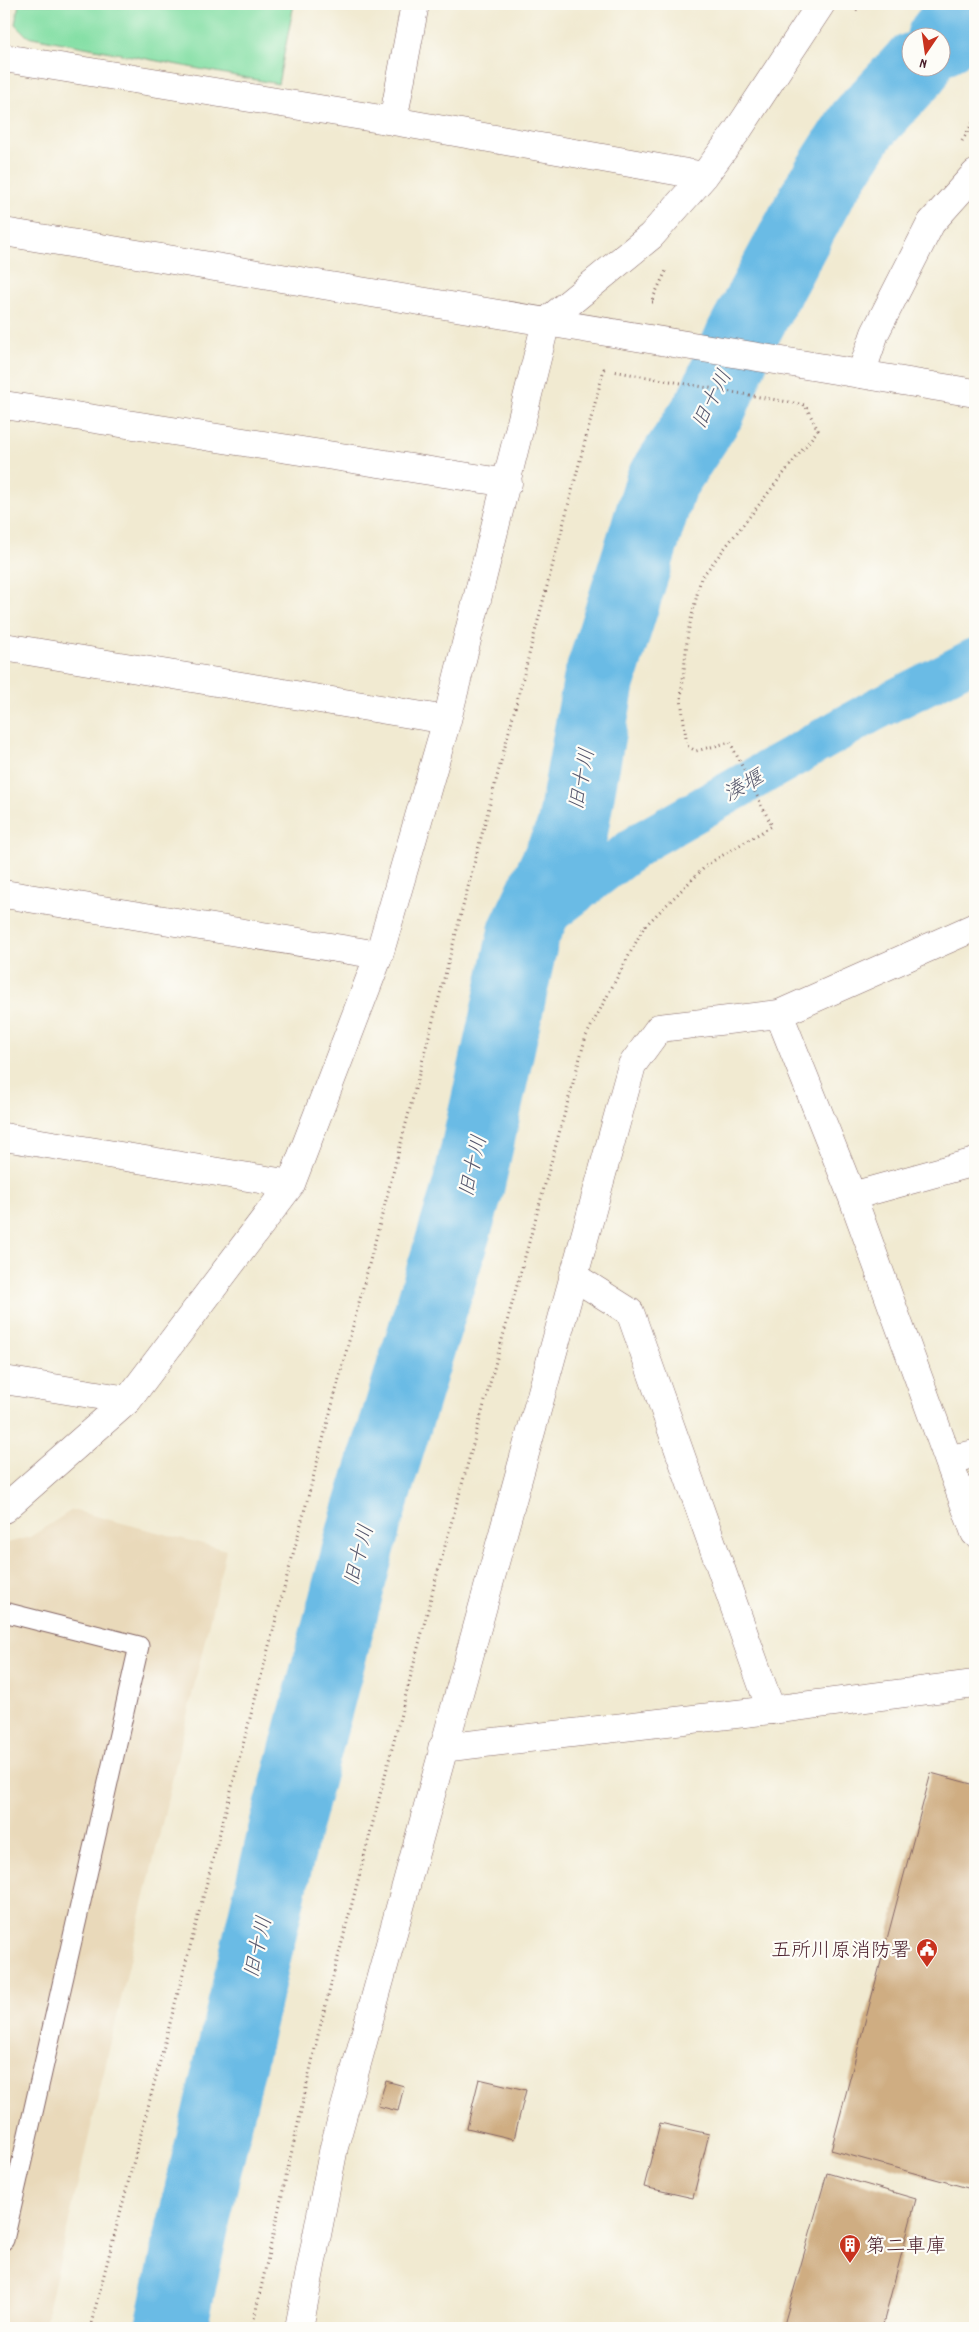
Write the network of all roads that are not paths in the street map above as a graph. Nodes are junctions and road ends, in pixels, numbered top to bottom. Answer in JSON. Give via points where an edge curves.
{"nodes":[{"id":1,"x":414,"y":4,"type":"edge"},
{"id":2,"x":820,"y":4,"type":"edge"},
{"id":3,"x":4,"y":58,"type":"edge"},
{"id":4,"x":393,"y":120,"type":"junction"},
{"id":5,"x":975,"y":174,"type":"edge"},
{"id":6,"x":704,"y":176,"type":"junction"},
{"id":7,"x":4,"y":232,"type":"edge"},
{"id":8,"x":546,"y":322,"type":"junction"},
{"id":9,"x":861,"y":374,"type":"junction"},
{"id":10,"x":975,"y":393,"type":"edge"},
{"id":11,"x":4,"y":406,"type":"edge"},
{"id":12,"x":508,"y":483,"type":"junction"},
{"id":13,"x":4,"y":647,"type":"edge"},
{"id":14,"x":447,"y":720,"type":"junction"},
{"id":15,"x":4,"y":894,"type":"edge"},
{"id":16,"x":975,"y":927,"type":"edge"},
{"id":17,"x":379,"y":955,"type":"junction"},
{"id":18,"x":779,"y":1014,"type":"junction"},
{"id":19,"x":4,"y":1137,"type":"edge"},
{"id":20,"x":975,"y":1162,"type":"edge"},
{"id":21,"x":291,"y":1184,"type":"junction"},
{"id":22,"x":852,"y":1196,"type":"junction"},
{"id":23,"x":573,"y":1276,"type":"junction"},
{"id":24,"x":4,"y":1380,"type":"edge"},
{"id":25,"x":128,"y":1400,"type":"junction"},
{"id":26,"x":963,"y":1456,"type":"edge"},
{"id":27,"x":4,"y":1509,"type":"edge"},
{"id":28,"x":975,"y":1532,"type":"edge"},
{"id":29,"x":4,"y":1612,"type":"edge"},
{"id":30,"x":975,"y":1684,"type":"edge"},
{"id":31,"x":771,"y":1710,"type":"junction"},
{"id":32,"x":442,"y":1748,"type":"junction"},
{"id":33,"x":4,"y":2240,"type":"edge"},
{"id":34,"x":299,"y":2328,"type":"edge"}],
"edges":[{"from":1,"to":4,"type":"street"},
{"from":2,"to":6,"type":"street"},
{"from":3,"to":4,"type":"street"},
{"from":4,"to":6,"type":"street"},
{"from":5,"to":9,"type":"street","via":[[931,224],[874,333]]},
{"from":6,"to":8,"type":"street","via":[[651,236]]},
{"from":7,"to":8,"type":"street"},
{"from":8,"to":9,"type":"street"},
{"from":8,"to":12,"type":"street"},
{"from":9,"to":10,"type":"street"},
{"from":11,"to":12,"type":"street"},
{"from":12,"to":14,"type":"street"},
{"from":13,"to":14,"type":"street"},
{"from":14,"to":17,"type":"street"},
{"from":15,"to":17,"type":"street"},
{"from":16,"to":18,"type":"street"},
{"from":17,"to":21,"type":"street"},
{"from":18,"to":22,"type":"street"},
{"from":18,"to":23,"type":"street","via":[[659,1028],[632,1065]]},
{"from":19,"to":21,"type":"street"},
{"from":20,"to":22,"type":"street"},
{"from":21,"to":25,"type":"street"},
{"from":22,"to":26,"type":"street"},
{"from":23,"to":31,"type":"street","via":[[630,1312]]},
{"from":23,"to":32,"type":"street"},
{"from":24,"to":25,"type":"street"},
{"from":25,"to":27,"type":"street"},
{"from":26,"to":28,"type":"street"},
{"from":29,"to":33,"type":"lane","via":[[139,1646]]},
{"from":30,"to":31,"type":"street"},
{"from":31,"to":32,"type":"street"},
{"from":32,"to":34,"type":"street","via":[[334,2147]]}]}
